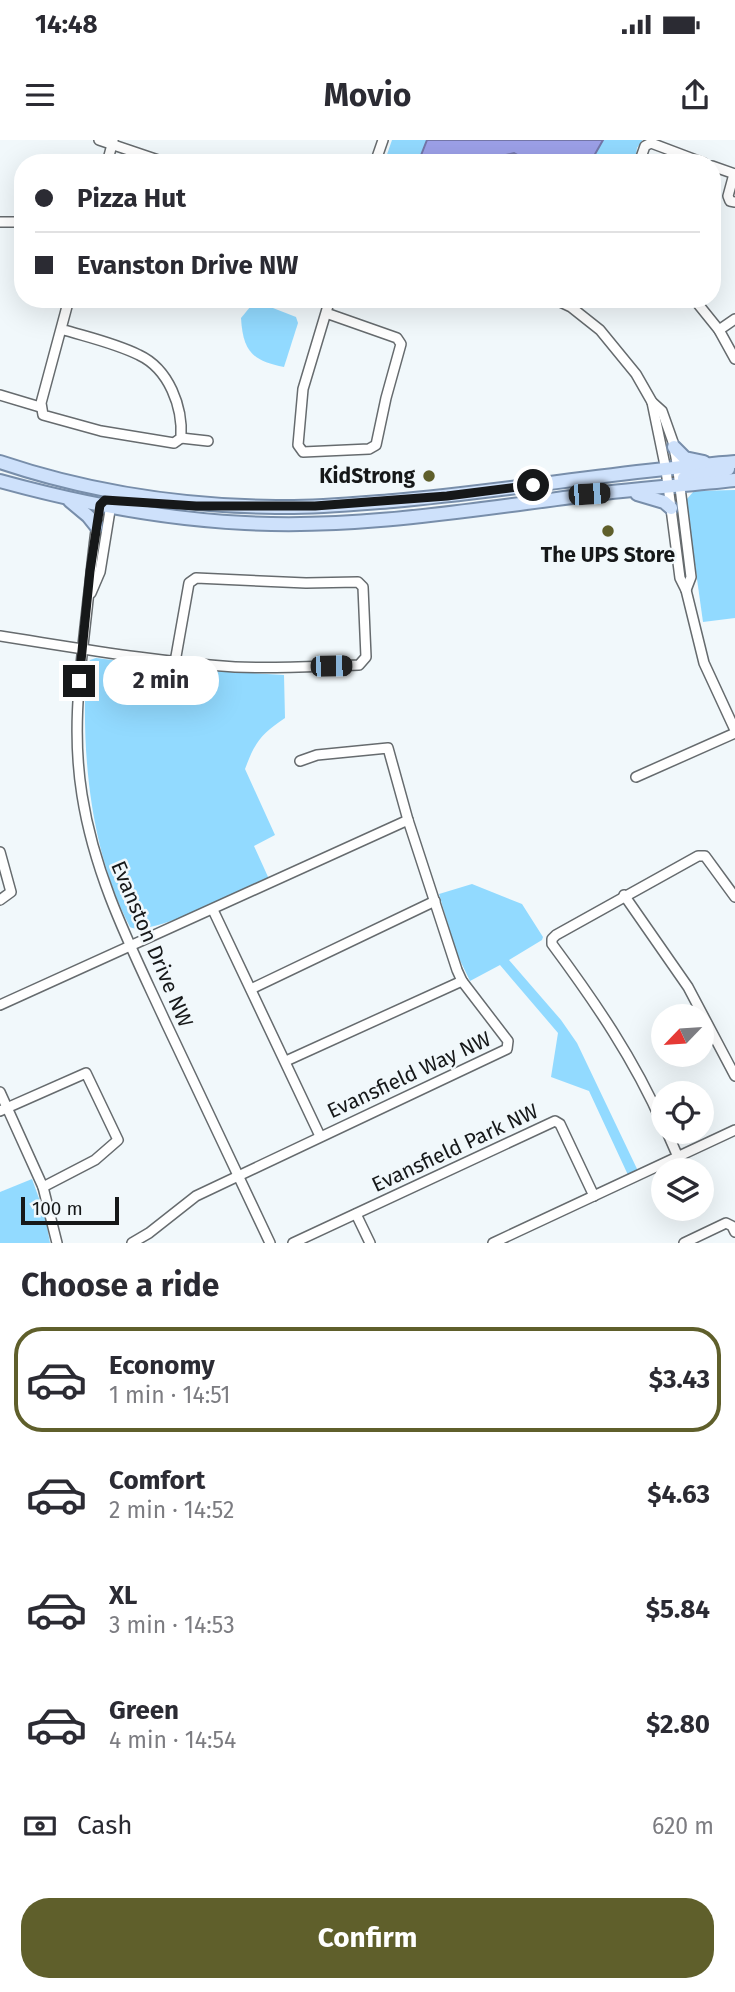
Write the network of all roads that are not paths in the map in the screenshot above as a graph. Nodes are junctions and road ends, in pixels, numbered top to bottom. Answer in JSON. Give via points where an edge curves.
{"nodes":[{"id":1,"x":99,"y":140,"type":"edge"},
{"id":2,"x":113,"y":142,"type":"edge"},
{"id":3,"x":144,"y":154,"type":"edge"},
{"id":4,"x":642,"y":154,"type":"edge"},
{"id":5,"x":680,"y":154,"type":"edge"},
{"id":6,"x":734,"y":174,"type":"edge"},
{"id":7,"x":735,"y":202,"type":"edge"},
{"id":8,"x":67,"y":308,"type":"edge"},
{"id":9,"x":327,"y":308,"type":"edge"},
{"id":10,"x":578,"y":308,"type":"edge"},
{"id":11,"x":701,"y":308,"type":"edge"},
{"id":12,"x":326,"y":313,"type":"junction"},
{"id":13,"x":735,"y":319,"type":"edge"},
{"id":14,"x":61,"y":329,"type":"junction"},
{"id":15,"x":719,"y":331,"type":"junction"},
{"id":16,"x":735,"y":359,"type":"edge"},
{"id":17,"x":0,"y":395,"type":"edge"},
{"id":18,"x":652,"y":402,"type":"junction"},
{"id":19,"x":40,"y":407,"type":"junction"},
{"id":20,"x":181,"y":438,"type":"junction"},
{"id":21,"x":208,"y":441,"type":"dead end"},
{"id":22,"x":674,"y":447,"type":"junction"},
{"id":23,"x":0,"y":462,"type":"edge"},
{"id":24,"x":714,"y":464,"type":"junction"},
{"id":25,"x":735,"y":465,"type":"edge"},
{"id":26,"x":673,"y":478,"type":"junction"},
{"id":27,"x":735,"y":480,"type":"edge"},
{"id":28,"x":0,"y":481,"type":"edge"},
{"id":29,"x":556,"y":482,"type":"junction"},
{"id":30,"x":630,"y":491,"type":"junction"},
{"id":31,"x":589,"y":494,"type":"junction"},
{"id":32,"x":447,"y":496,"type":"junction"},
{"id":33,"x":66,"y":499,"type":"junction"},
{"id":34,"x":109,"y":501,"type":"junction"},
{"id":35,"x":671,"y":509,"type":"junction"},
{"id":36,"x":449,"y":513,"type":"junction"},
{"id":37,"x":361,"y":521,"type":"junction"},
{"id":38,"x":96,"y":527,"type":"junction"},
{"id":39,"x":686,"y":590,"type":"junction"},
{"id":40,"x":89,"y":598,"type":"junction"},
{"id":41,"x":0,"y":636,"type":"edge"},
{"id":42,"x":82,"y":648,"type":"junction"},
{"id":43,"x":175,"y":662,"type":"junction"},
{"id":44,"x":735,"y":731,"type":"edge"},
{"id":45,"x":300,"y":761,"type":"dead end"},
{"id":46,"x":636,"y":777,"type":"dead end"},
{"id":47,"x":408,"y":820,"type":"junction"},
{"id":48,"x":0,"y":852,"type":"edge"},
{"id":49,"x":624,"y":895,"type":"junction"},
{"id":50,"x":735,"y":897,"type":"edge"},
{"id":51,"x":0,"y":900,"type":"edge"},
{"id":52,"x":435,"y":901,"type":"junction"},
{"id":53,"x":214,"y":910,"type":"junction"},
{"id":54,"x":130,"y":945,"type":"junction"},
{"id":55,"x":462,"y":981,"type":"junction"},
{"id":56,"x":251,"y":989,"type":"junction"},
{"id":57,"x":0,"y":1005,"type":"edge"},
{"id":58,"x":286,"y":1061,"type":"junction"},
{"id":59,"x":735,"y":1076,"type":"edge"},
{"id":60,"x":0,"y":1092,"type":"edge"},
{"id":61,"x":651,"y":1099,"type":"edge"},
{"id":62,"x":4,"y":1110,"type":"edge"},
{"id":63,"x":735,"y":1130,"type":"edge"},
{"id":64,"x":320,"y":1136,"type":"junction"},
{"id":65,"x":672,"y":1144,"type":"edge"},
{"id":66,"x":678,"y":1157,"type":"junction"},
{"id":67,"x":238,"y":1176,"type":"junction"},
{"id":68,"x":43,"y":1187,"type":"junction"},
{"id":69,"x":593,"y":1195,"type":"junction"},
{"id":70,"x":356,"y":1214,"type":"junction"},
{"id":71,"x":735,"y":1231,"type":"edge"},
{"id":72,"x":57,"y":1243,"type":"edge"},
{"id":73,"x":132,"y":1243,"type":"edge"},
{"id":74,"x":270,"y":1243,"type":"edge"},
{"id":75,"x":293,"y":1243,"type":"edge"},
{"id":76,"x":370,"y":1243,"type":"edge"},
{"id":77,"x":493,"y":1243,"type":"edge"},
{"id":78,"x":684,"y":1243,"type":"edge"}],
"edges":[{"from":1,"to":2,"type":"street"},
{"from":2,"to":3,"type":"street"},
{"from":4,"to":5,"type":"street","via":[[650,143]]},
{"from":6,"to":7,"type":"street","via":[[728,196]]},
{"from":8,"to":14,"type":"street"},
{"from":9,"to":12,"type":"street"},
{"from":10,"to":18,"type":"street","via":[[618,349]]},
{"from":11,"to":15,"type":"street"},
{"from":12,"to":12,"type":"street","via":[[303,389],[298,445],[303,452],[369,449],[376,445],[401,344],[397,338]]},
{"from":13,"to":15,"type":"street"},
{"from":14,"to":19,"type":"street"},
{"from":14,"to":20,"type":"street","via":[[141,356],[153,366],[178,405]]},
{"from":15,"to":16,"type":"street"},
{"from":17,"to":19,"type":"street"},
{"from":18,"to":22,"type":"street","via":[[662,411]]},
{"from":18,"to":26,"type":"street"},
{"from":19,"to":20,"type":"street","via":[[43,415],[101,431],[174,443]]},
{"from":20,"to":21,"type":"street"},
{"from":22,"to":24,"type":"main road","via":[[685,458]]},
{"from":22,"to":26,"type":"street"},
{"from":23,"to":34,"type":"main road","via":[[91,488]]},
{"from":24,"to":25,"type":"main road"},
{"from":24,"to":26,"type":"main road"},
{"from":25,"to":26,"type":"main road"},
{"from":26,"to":27,"type":"main road"},
{"from":26,"to":29,"type":"main road"},
{"from":26,"to":30,"type":"main road"},
{"from":26,"to":31,"type":"main road","via":[[594,489]]},
{"from":26,"to":35,"type":"street"},
{"from":26,"to":39,"type":"street","via":[[691,577]]},
{"from":28,"to":33,"type":"main road"},
{"from":29,"to":32,"type":"main road"},
{"from":29,"to":36,"type":"main road","via":[[462,503]]},
{"from":30,"to":31,"type":"main road"},
{"from":30,"to":35,"type":"main road","via":[[664,502]]},
{"from":31,"to":36,"type":"main road"},
{"from":32,"to":34,"type":"main road","via":[[277,508]]},
{"from":32,"to":37,"type":"main road","via":[[441,505]]},
{"from":33,"to":34,"type":"main road"},
{"from":33,"to":38,"type":"main road"},
{"from":34,"to":37,"type":"main road","via":[[197,520]]},
{"from":34,"to":38,"type":"street","name":"Evanston Drive NW"},
{"from":34,"to":40,"type":"street","name":"Evanston Drive NW","via":[[100,572]]},
{"from":35,"to":39,"type":"street","via":[[680,578]]},
{"from":36,"to":37,"type":"main road"},
{"from":38,"to":40,"type":"street","name":"Evanston Drive NW"},
{"from":39,"to":44,"type":"street","via":[[704,663]]},
{"from":40,"to":42,"type":"street","name":"Evanston Drive NW"},
{"from":41,"to":42,"type":"street"},
{"from":42,"to":43,"type":"street"},
{"from":42,"to":54,"type":"street","name":"Evanston Drive NW","via":[[76,706],[82,794],[106,891]]},
{"from":43,"to":43,"type":"street","via":[[238,667],[359,666],[366,657],[363,587],[358,582],[196,578],[189,583]]},
{"from":44,"to":46,"type":"street"},
{"from":45,"to":47,"type":"street","name":"Evansfield Way NW","via":[[388,748]]},
{"from":47,"to":52,"type":"street","name":"Evansfield Way NW"},
{"from":47,"to":53,"type":"street"},
{"from":48,"to":51,"type":"street","via":[[11,892]]},
{"from":49,"to":50,"type":"street","via":[[705,856]]},
{"from":49,"to":59,"type":"street","via":[[688,987]]},
{"from":49,"to":61,"type":"street","via":[[555,934],[552,944],[600,1008]]},
{"from":52,"to":55,"type":"street","name":"Evansfield Way NW"},
{"from":52,"to":56,"type":"street"},
{"from":53,"to":54,"type":"street"},
{"from":53,"to":56,"type":"street"},
{"from":54,"to":57,"type":"street"},
{"from":54,"to":67,"type":"street","name":"Evanston Drive NW"},
{"from":55,"to":58,"type":"street"},
{"from":55,"to":64,"type":"street","name":"Evansfield Way NW","via":[[508,1041],[507,1049]]},
{"from":56,"to":58,"type":"street"},
{"from":58,"to":64,"type":"street"},
{"from":60,"to":62,"type":"street"},
{"from":62,"to":68,"type":"street"},
{"from":62,"to":68,"type":"street","via":[[86,1073],[118,1140],[95,1160]]},
{"from":63,"to":66,"type":"street"},
{"from":64,"to":67,"type":"street","name":"Evansfield Way NW"},
{"from":65,"to":66,"type":"street"},
{"from":66,"to":69,"type":"street"},
{"from":67,"to":73,"type":"street","name":"Evansfield Way NW","via":[[196,1196]]},
{"from":67,"to":74,"type":"street","name":"Evanston Drive NW"},
{"from":68,"to":72,"type":"street"},
{"from":69,"to":70,"type":"street","name":"Evansfield Park NW","via":[[555,1121]]},
{"from":69,"to":77,"type":"street"},
{"from":70,"to":75,"type":"street","name":"Evansfield Park NW"},
{"from":70,"to":76,"type":"street"},
{"from":71,"to":78,"type":"street","via":[[726,1223]]}]}
